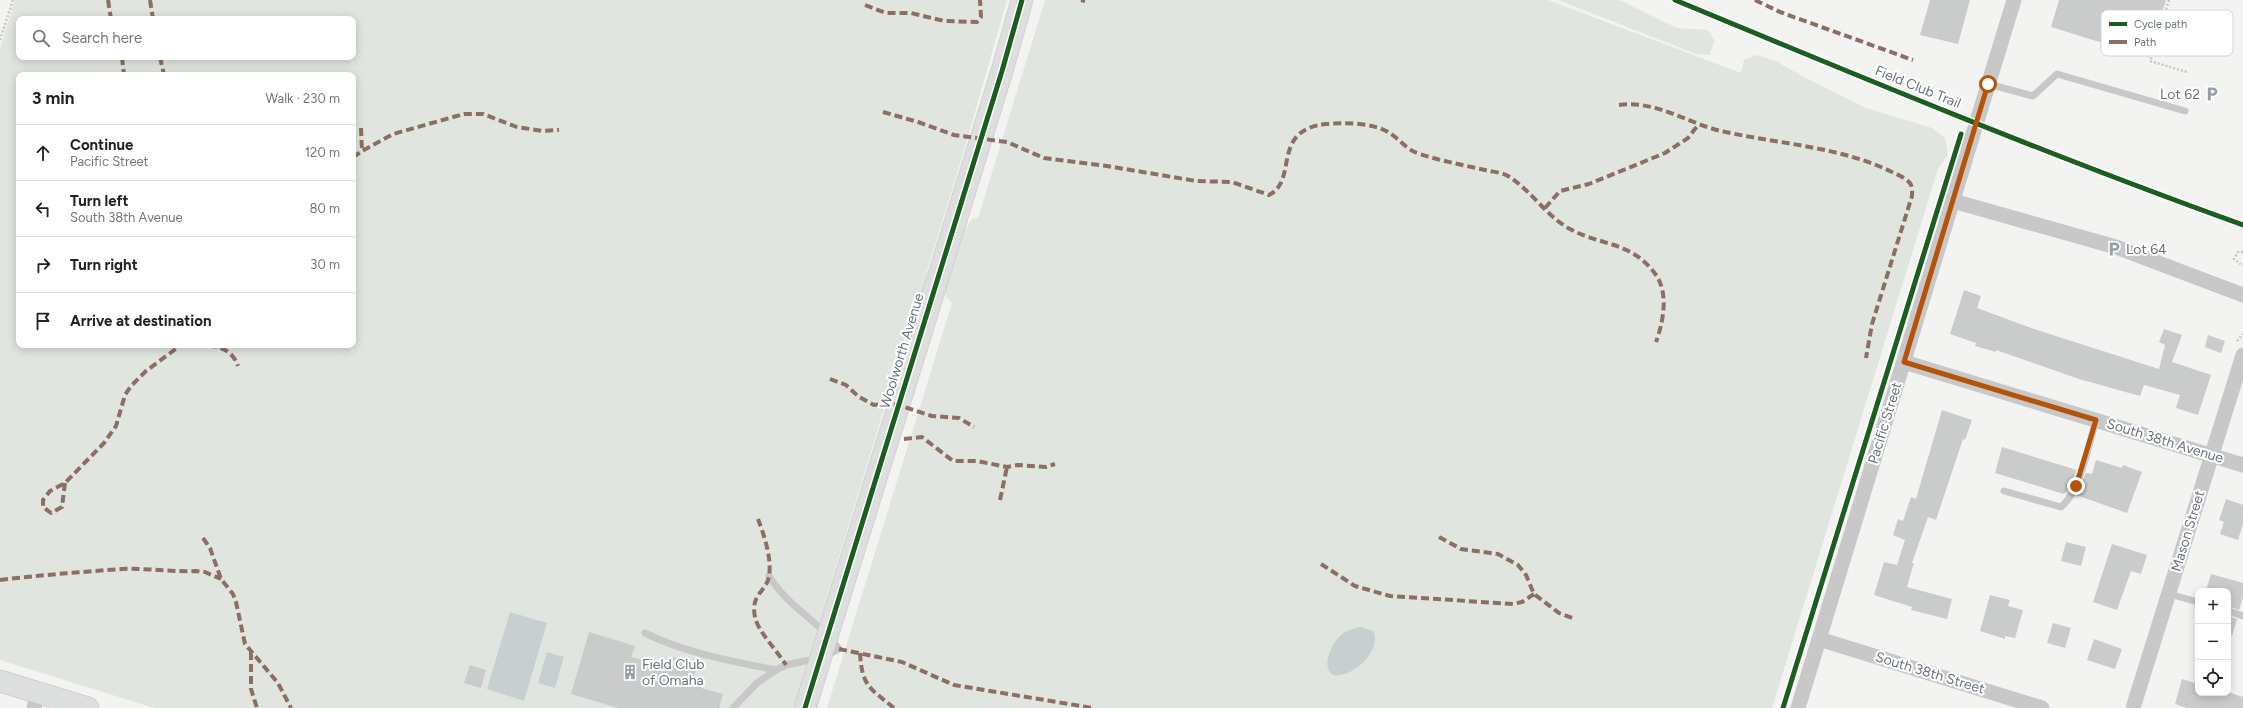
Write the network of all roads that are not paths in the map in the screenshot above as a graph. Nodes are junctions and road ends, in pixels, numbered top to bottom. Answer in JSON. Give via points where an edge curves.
{"nodes":[{"id":1,"x":1022,"y":0,"type":"edge"},
{"id":2,"x":2014,"y":0,"type":"edge"},
{"id":3,"x":1988,"y":84,"type":"junction"},
{"id":4,"x":2185,"y":111,"type":"dead end"},
{"id":5,"x":1953,"y":201,"type":"junction"},
{"id":6,"x":2243,"y":295,"type":"edge"},
{"id":7,"x":2243,"y":355,"type":"edge"},
{"id":8,"x":1904,"y":362,"type":"junction"},
{"id":9,"x":2096,"y":420,"type":"junction"},
{"id":10,"x":2211,"y":455,"type":"junction"},
{"id":11,"x":2243,"y":465,"type":"edge"},
{"id":12,"x":2004,"y":491,"type":"dead end"},
{"id":13,"x":769,"y":576,"type":"dead end"},
{"id":14,"x":2169,"y":594,"type":"junction"},
{"id":15,"x":2195,"y":601,"type":"edge"},
{"id":16,"x":2231,"y":612,"type":"edge"},
{"id":17,"x":2243,"y":616,"type":"edge"},
{"id":18,"x":828,"y":632,"type":"junction"},
{"id":19,"x":645,"y":633,"type":"dead end"},
{"id":20,"x":1819,"y":639,"type":"junction"},
{"id":21,"x":820,"y":658,"type":"junction"},
{"id":22,"x":776,"y":670,"type":"junction"},
{"id":23,"x":0,"y":681,"type":"edge"},
{"id":24,"x":36,"y":700,"type":"edge"},
{"id":25,"x":88,"y":708,"type":"edge"},
{"id":26,"x":733,"y":708,"type":"edge"},
{"id":27,"x":805,"y":708,"type":"edge"},
{"id":28,"x":1798,"y":708,"type":"edge"},
{"id":29,"x":2042,"y":708,"type":"edge"},
{"id":30,"x":2133,"y":708,"type":"edge"}],
"edges":[{"from":1,"to":18,"type":"street","name":"Woolworth Avenue"},
{"from":2,"to":3,"type":"street","name":"Pacific Street"},
{"from":3,"to":4,"type":"lane","via":[[2033,96],[2056,74]]},
{"from":3,"to":5,"type":"street","name":"Pacific Street"},
{"from":5,"to":6,"type":"street","via":[[2116,247]]},
{"from":5,"to":8,"type":"street","name":"Pacific Street"},
{"from":7,"to":10,"type":"street","name":"Mason Street"},
{"from":8,"to":9,"type":"street","name":"South 38th Avenue"},
{"from":8,"to":20,"type":"street","name":"Pacific Street"},
{"from":9,"to":10,"type":"street","name":"South 38th Avenue"},
{"from":9,"to":12,"type":"lane","via":[[2076,486],[2068,502],[2061,507]]},
{"from":10,"to":11,"type":"street","name":"South 38th Avenue"},
{"from":10,"to":14,"type":"street","name":"Mason Street"},
{"from":13,"to":18,"type":"lane","via":[[793,606]]},
{"from":14,"to":15,"type":"lane"},
{"from":14,"to":30,"type":"street","name":"Mason Street"},
{"from":16,"to":17,"type":"lane"},
{"from":18,"to":21,"type":"street","name":"Woolworth Avenue"},
{"from":19,"to":22,"type":"lane","via":[[660,641],[721,659]]},
{"from":20,"to":28,"type":"street","name":"Pacific Street"},
{"from":20,"to":29,"type":"street","name":"South 38th Street","via":[[2007,700]]},
{"from":21,"to":22,"type":"lane","via":[[786,665]]},
{"from":21,"to":27,"type":"street","name":"Woolworth Avenue"},
{"from":22,"to":26,"type":"lane","via":[[757,683]]},
{"from":23,"to":24,"type":"street"},
{"from":24,"to":25,"type":"street"}]}
